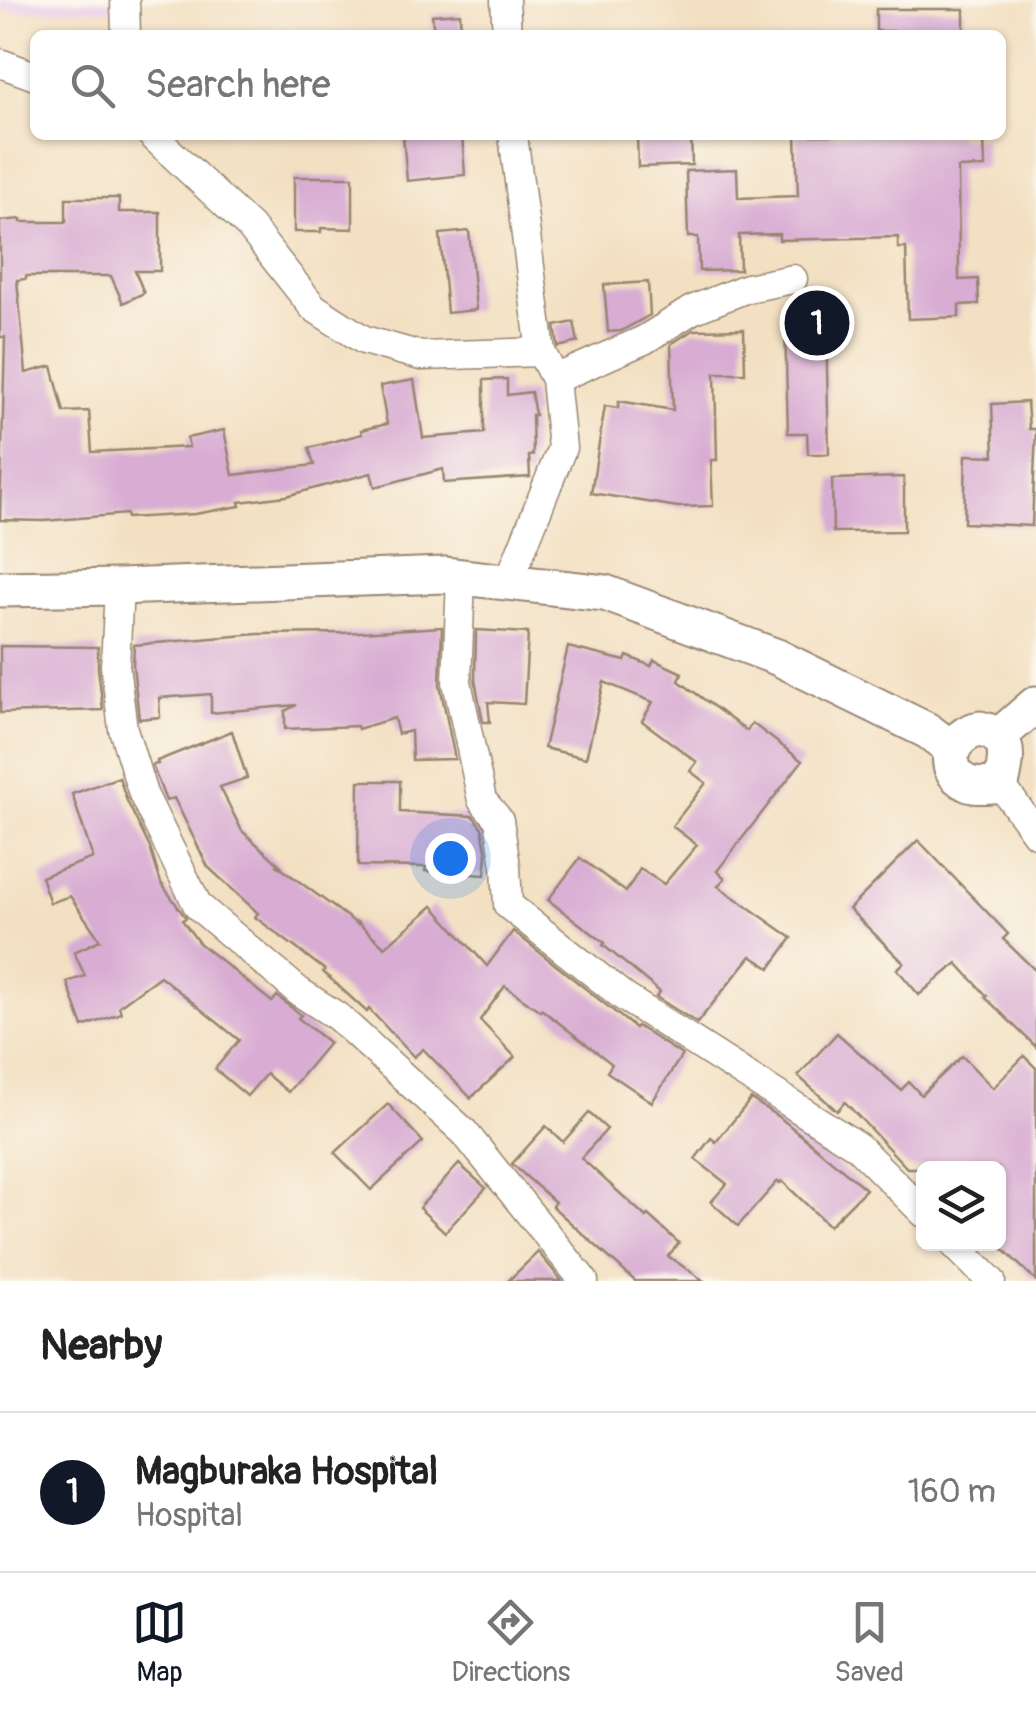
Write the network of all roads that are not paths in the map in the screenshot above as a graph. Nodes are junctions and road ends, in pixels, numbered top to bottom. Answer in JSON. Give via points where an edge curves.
{"nodes":[{"id":1,"x":125,"y":0,"type":"edge"},
{"id":2,"x":505,"y":0,"type":"edge"},
{"id":3,"x":126,"y":30,"type":"edge"},
{"id":4,"x":507,"y":30,"type":"edge"},
{"id":5,"x":0,"y":63,"type":"edge"},
{"id":6,"x":30,"y":74,"type":"edge"},
{"id":7,"x":157,"y":140,"type":"edge"},
{"id":8,"x":514,"y":140,"type":"edge"},
{"id":9,"x":793,"y":279,"type":"dead end"},
{"id":10,"x":541,"y":352,"type":"junction"},
{"id":11,"x":555,"y":379,"type":"junction"},
{"id":12,"x":462,"y":577,"type":"junction"},
{"id":13,"x":509,"y":581,"type":"junction"},
{"id":14,"x":119,"y":587,"type":"junction"},
{"id":15,"x":0,"y":589,"type":"edge"},
{"id":16,"x":1036,"y":704,"type":"edge"},
{"id":17,"x":998,"y":736,"type":"junction"},
{"id":18,"x":952,"y":749,"type":"junction"},
{"id":19,"x":1001,"y":785,"type":"junction"},
{"id":20,"x":1036,"y":832,"type":"edge"},
{"id":21,"x":916,"y":1205,"type":"edge"},
{"id":22,"x":961,"y":1251,"type":"edge"},
{"id":23,"x":584,"y":1281,"type":"edge"},
{"id":24,"x":991,"y":1281,"type":"edge"}],
"edges":[{"from":1,"to":3,"type":"street"},
{"from":2,"to":4,"type":"street"},
{"from":5,"to":6,"type":"street"},
{"from":7,"to":10,"type":"street","via":[[250,228],[314,307],[364,340],[421,356]]},
{"from":8,"to":10,"type":"street"},
{"from":9,"to":11,"type":"street","via":[[692,310],[644,340]]},
{"from":10,"to":11,"type":"street"},
{"from":11,"to":13,"type":"street","via":[[562,448]]},
{"from":12,"to":13,"type":"street"},
{"from":12,"to":14,"type":"street"},
{"from":12,"to":21,"type":"street","via":[[457,682],[482,800],[499,820],[508,906],[624,997],[857,1146]]},
{"from":13,"to":18,"type":"street","via":[[605,593],[760,651],[928,731]]},
{"from":14,"to":15,"type":"street"},
{"from":14,"to":23,"type":"street","via":[[114,666],[123,729],[144,794],[198,906],[338,1018],[464,1132]]},
{"from":16,"to":17,"type":"street"},
{"from":17,"to":18,"type":"street","via":[[970,731]]},
{"from":17,"to":19,"type":"street","via":[[1007,754]]},
{"from":18,"to":19,"type":"street","via":[[952,766],[964,782]]},
{"from":19,"to":20,"type":"street"},
{"from":22,"to":24,"type":"street"}]}
